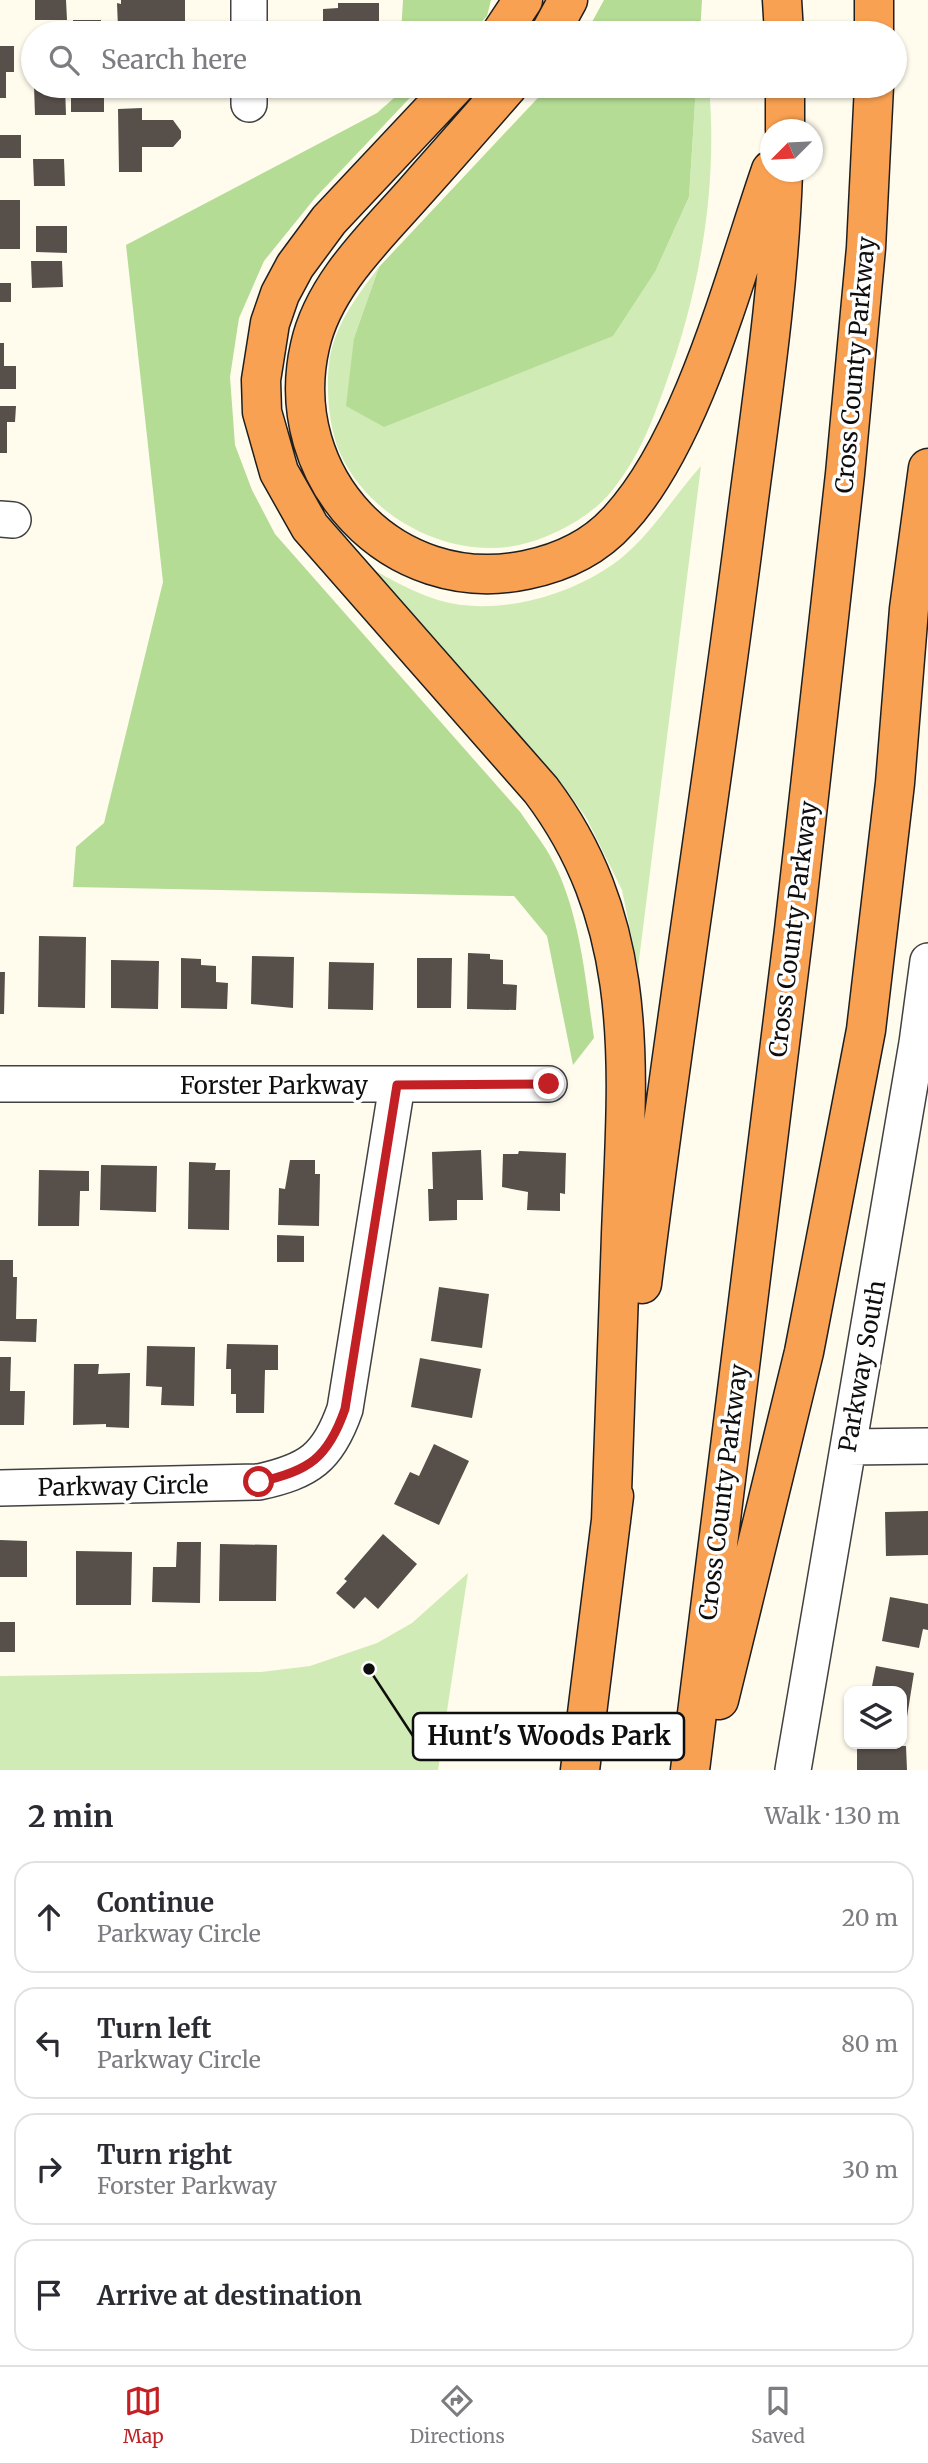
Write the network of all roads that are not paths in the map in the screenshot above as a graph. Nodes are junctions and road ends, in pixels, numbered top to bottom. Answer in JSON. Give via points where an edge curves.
{"nodes":[{"id":1,"x":249,"y":0,"type":"edge"},
{"id":2,"x":523,"y":0,"type":"edge"},
{"id":3,"x":568,"y":0,"type":"edge"},
{"id":4,"x":782,"y":0,"type":"edge"},
{"id":5,"x":874,"y":0,"type":"edge"},
{"id":6,"x":249,"y":21,"type":"edge"},
{"id":7,"x":509,"y":21,"type":"edge"},
{"id":8,"x":557,"y":21,"type":"edge"},
{"id":9,"x":783,"y":21,"type":"edge"},
{"id":10,"x":874,"y":21,"type":"edge"},
{"id":11,"x":444,"y":98,"type":"edge"},
{"id":12,"x":498,"y":98,"type":"edge"},
{"id":13,"x":785,"y":98,"type":"edge"},
{"id":14,"x":874,"y":98,"type":"edge"},
{"id":15,"x":785,"y":119,"type":"edge"},
{"id":16,"x":767,"y":182,"type":"edge"},
{"id":17,"x":782,"y":182,"type":"edge"},
{"id":18,"x":928,"y":468,"type":"edge"},
{"id":19,"x":928,"y":961,"type":"edge"},
{"id":20,"x":922,"y":1043,"type":"edge"},
{"id":21,"x":0,"y":1084,"type":"edge"},
{"id":22,"x":549,"y":1084,"type":"dead end"},
{"id":23,"x":397,"y":1085,"type":"junction"},
{"id":24,"x":928,"y":1446,"type":"edge"},
{"id":25,"x":849,"y":1447,"type":"junction"},
{"id":26,"x":0,"y":1488,"type":"edge"},
{"id":27,"x":611,"y":1521,"type":"junction"},
{"id":28,"x":580,"y":1770,"type":"edge"},
{"id":29,"x":690,"y":1770,"type":"edge"},
{"id":30,"x":702,"y":1770,"type":"edge"},
{"id":31,"x":793,"y":1770,"type":"edge"}],
"edges":[{"from":1,"to":6,"type":"street"},
{"from":2,"to":7,"type":"highway"},
{"from":3,"to":8,"type":"highway"},
{"from":4,"to":9,"type":"highway"},
{"from":5,"to":10,"type":"highway"},
{"from":11,"to":27,"type":"highway","via":[[329,220],[295,266],[270,323],[261,380],[262,412],[279,472],[310,527],[541,790],[573,835],[598,889],[613,945],[628,1065]]},
{"from":12,"to":16,"type":"highway","via":[[354,263],[331,296],[310,345],[306,401],[310,428],[332,482],[367,528],[389,546],[437,569],[494,575],[563,560],[601,537],[633,504],[665,453],[686,407]]},
{"from":13,"to":15,"type":"highway"},
{"from":14,"to":29,"type":"highway","name":"Cross County Parkway","via":[[869,206],[845,474],[794,930]]},
{"from":17,"to":27,"type":"highway","via":[[775,288],[732,635],[670,1060]]},
{"from":18,"to":30,"type":"highway","via":[[858,1078],[804,1352]]},
{"from":19,"to":20,"type":"street","name":"Parkway South"},
{"from":20,"to":25,"type":"street","name":"Parkway South"},
{"from":21,"to":23,"type":"street","name":"Forster Parkway"},
{"from":22,"to":23,"type":"street","name":"Forster Parkway"},
{"from":23,"to":26,"type":"street","name":"Parkway Circle","via":[[345,1409],[336,1434],[317,1457],[295,1474],[259,1482]]},
{"from":24,"to":25,"type":"street"},
{"from":25,"to":31,"type":"street","name":"Parkway South"},
{"from":27,"to":28,"type":"highway"}]}
